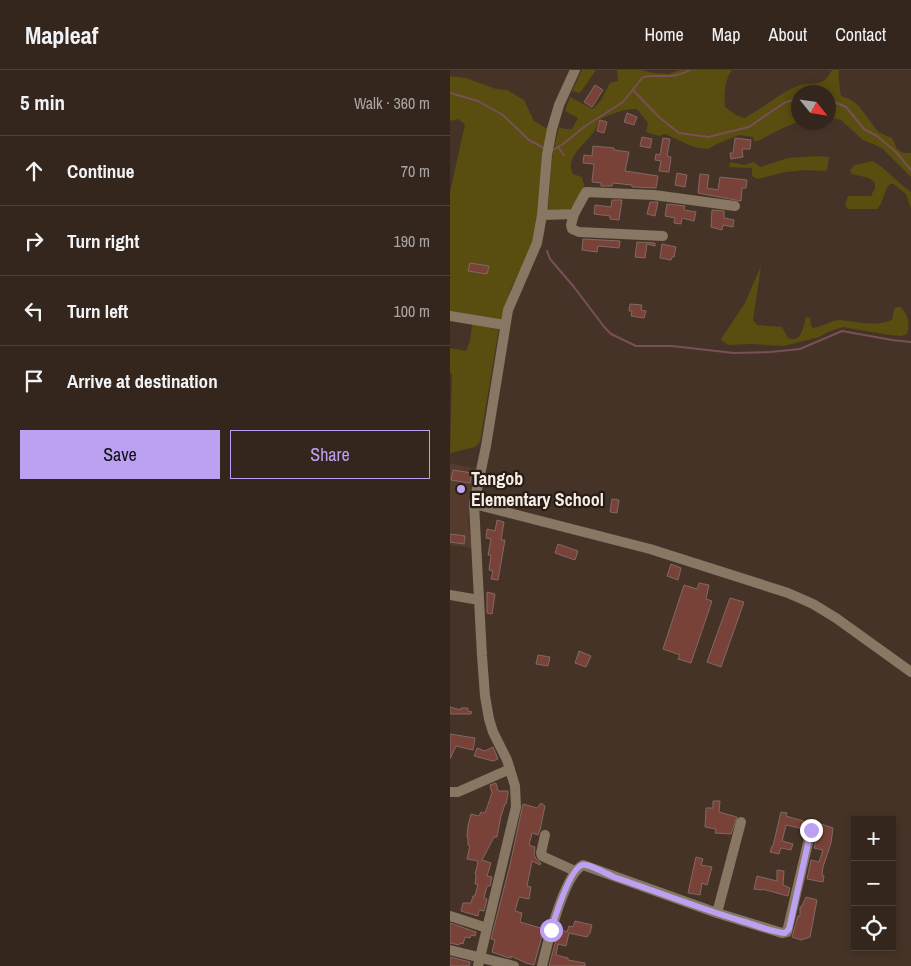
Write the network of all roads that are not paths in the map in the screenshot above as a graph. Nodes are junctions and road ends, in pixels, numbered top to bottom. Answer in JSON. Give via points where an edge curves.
{"nodes":[{"id":1,"x":575,"y":70,"type":"edge"},
{"id":2,"x":735,"y":206,"type":"dead end"},
{"id":3,"x":574,"y":214,"type":"junction"},
{"id":4,"x":542,"y":215,"type":"junction"},
{"id":5,"x":663,"y":236,"type":"dead end"},
{"id":6,"x":450,"y":316,"type":"edge"},
{"id":7,"x":505,"y":324,"type":"junction"},
{"id":8,"x":474,"y":504,"type":"junction"},
{"id":9,"x":450,"y":595,"type":"edge"},
{"id":10,"x":479,"y":600,"type":"junction"},
{"id":11,"x":911,"y":672,"type":"edge"},
{"id":12,"x":510,"y":769,"type":"junction"},
{"id":13,"x":450,"y":792,"type":"edge"},
{"id":14,"x":741,"y":822,"type":"dead end"},
{"id":15,"x":811,"y":830,"type":"dead end"},
{"id":16,"x":545,"y":835,"type":"dead end"},
{"id":17,"x":575,"y":871,"type":"junction"},
{"id":18,"x":717,"y":913,"type":"junction"},
{"id":19,"x":450,"y":916,"type":"edge"},
{"id":20,"x":487,"y":928,"type":"junction"},
{"id":21,"x":450,"y":950,"type":"edge"},
{"id":22,"x":480,"y":962,"type":"edge"},
{"id":23,"x":514,"y":966,"type":"edge"},
{"id":24,"x":542,"y":966,"type":"edge"}],
"edges":[{"from":1,"to":4,"type":"street","via":[[559,105],[551,137]]},
{"from":2,"to":3,"type":"street","via":[[586,192]]},
{"from":3,"to":4,"type":"street"},
{"from":3,"to":5,"type":"street","via":[[572,229],[579,232]]},
{"from":4,"to":7,"type":"street","via":[[537,243]]},
{"from":6,"to":7,"type":"street"},
{"from":7,"to":8,"type":"street"},
{"from":8,"to":10,"type":"street"},
{"from":8,"to":11,"type":"street","via":[[650,549],[788,593],[836,618]]},
{"from":9,"to":10,"type":"street"},
{"from":10,"to":12,"type":"street","via":[[489,719]]},
{"from":12,"to":13,"type":"street","via":[[458,792]]},
{"from":12,"to":20,"type":"street","via":[[516,786],[516,807]]},
{"from":14,"to":18,"type":"street"},
{"from":15,"to":18,"type":"street","via":[[787,932]]},
{"from":16,"to":17,"type":"street","via":[[542,856]]},
{"from":17,"to":18,"type":"street","via":[[586,865]]},
{"from":17,"to":24,"type":"street","via":[[560,905]]},
{"from":19,"to":20,"type":"street"},
{"from":20,"to":22,"type":"street"},
{"from":21,"to":22,"type":"street"},
{"from":22,"to":23,"type":"street"}]}
